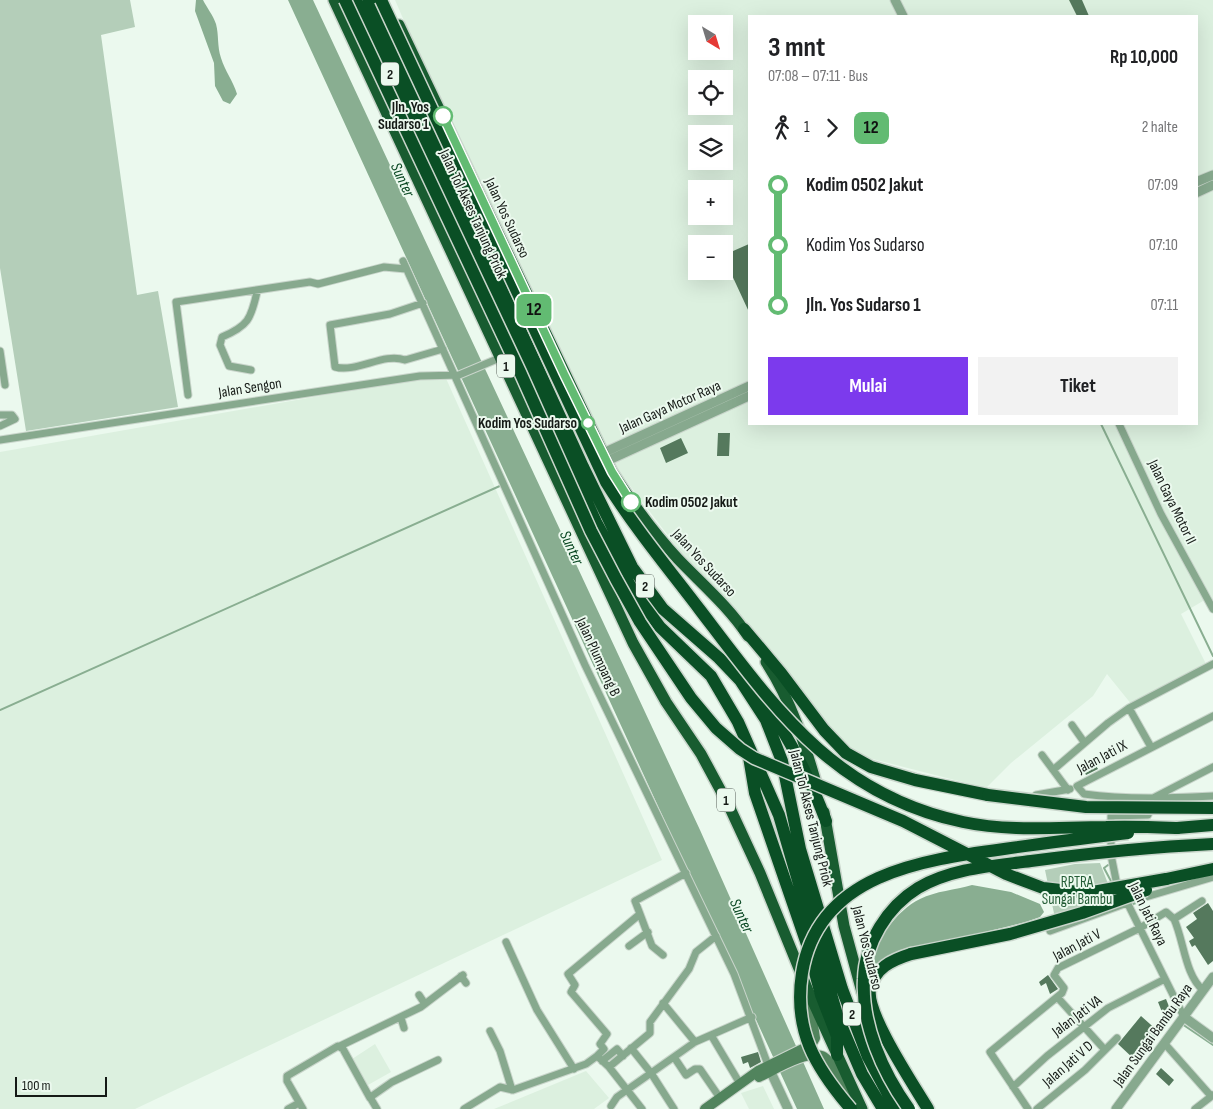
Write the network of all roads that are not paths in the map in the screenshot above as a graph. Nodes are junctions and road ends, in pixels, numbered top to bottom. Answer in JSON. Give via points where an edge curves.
{"nodes":[{"id":1,"x":334,"y":0,"type":"edge"},
{"id":2,"x":345,"y":0,"type":"edge"},
{"id":3,"x":355,"y":0,"type":"edge"},
{"id":4,"x":369,"y":0,"type":"edge"},
{"id":5,"x":385,"y":0,"type":"edge"},
{"id":6,"x":895,"y":0,"type":"edge"},
{"id":7,"x":902,"y":15,"type":"edge"},
{"id":8,"x":347,"y":28,"type":"junction"},
{"id":9,"x":1213,"y":175,"type":"edge"},
{"id":10,"x":1198,"y":181,"type":"edge"},
{"id":11,"x":1213,"y":185,"type":"edge"},
{"id":12,"x":1198,"y":192,"type":"edge"},
{"id":13,"x":402,"y":261,"type":"dead end"},
{"id":14,"x":406,"y":269,"type":"junction"},
{"id":15,"x":257,"y":292,"type":"junction"},
{"id":16,"x":423,"y":303,"type":"junction"},
{"id":17,"x":443,"y":349,"type":"junction"},
{"id":18,"x":0,"y":351,"type":"edge"},
{"id":19,"x":502,"y":358,"type":"junction"},
{"id":20,"x":251,"y":370,"type":"dead end"},
{"id":21,"x":456,"y":375,"type":"junction"},
{"id":22,"x":5,"y":385,"type":"dead end"},
{"id":23,"x":748,"y":387,"type":"edge"},
{"id":24,"x":188,"y":395,"type":"dead end"},
{"id":25,"x":748,"y":396,"type":"edge"},
{"id":26,"x":0,"y":415,"type":"edge"},
{"id":27,"x":1119,"y":425,"type":"edge"},
{"id":28,"x":0,"y":426,"type":"edge"},
{"id":29,"x":658,"y":433,"type":"junction"},
{"id":30,"x":0,"y":440,"type":"edge"},
{"id":31,"x":605,"y":457,"type":"junction"},
{"id":32,"x":578,"y":469,"type":"junction"},
{"id":33,"x":1213,"y":609,"type":"edge"},
{"id":34,"x":744,"y":629,"type":"junction"},
{"id":35,"x":1213,"y":664,"type":"edge"},
{"id":36,"x":740,"y":680,"type":"junction"},
{"id":37,"x":1129,"y":708,"type":"junction"},
{"id":38,"x":1213,"y":716,"type":"edge"},
{"id":39,"x":1072,"y":725,"type":"dead end"},
{"id":40,"x":746,"y":740,"type":"junction"},
{"id":41,"x":1084,"y":742,"type":"junction"},
{"id":42,"x":1151,"y":748,"type":"junction"},
{"id":43,"x":1042,"y":755,"type":"dead end"},
{"id":44,"x":1213,"y":767,"type":"edge"},
{"id":45,"x":1053,"y":770,"type":"junction"},
{"id":46,"x":1077,"y":786,"type":"junction"},
{"id":47,"x":1068,"y":790,"type":"junction"},
{"id":48,"x":1036,"y":795,"type":"dead end"},
{"id":49,"x":1213,"y":796,"type":"edge"},
{"id":50,"x":1110,"y":798,"type":"junction"},
{"id":51,"x":1152,"y":799,"type":"junction"},
{"id":52,"x":1213,"y":808,"type":"edge"},
{"id":53,"x":1111,"y":816,"type":"junction"},
{"id":54,"x":826,"y":821,"type":"junction"},
{"id":55,"x":1213,"y":825,"type":"edge"},
{"id":56,"x":1177,"y":828,"type":"junction"},
{"id":57,"x":1213,"y":844,"type":"edge"},
{"id":58,"x":1213,"y":869,"type":"edge"},
{"id":59,"x":686,"y":873,"type":"junction"},
{"id":60,"x":1213,"y":877,"type":"edge"},
{"id":61,"x":1166,"y":879,"type":"junction"},
{"id":62,"x":1202,"y":901,"type":"dead end"},
{"id":63,"x":1126,"y":905,"type":"junction"},
{"id":64,"x":640,"y":914,"type":"junction"},
{"id":65,"x":1174,"y":919,"type":"junction"},
{"id":66,"x":1138,"y":929,"type":"junction"},
{"id":67,"x":1050,"y":931,"type":"dead end"},
{"id":68,"x":648,"y":932,"type":"junction"},
{"id":69,"x":716,"y":936,"type":"junction"},
{"id":70,"x":506,"y":942,"type":"dead end"},
{"id":71,"x":629,"y":946,"type":"dead end"},
{"id":72,"x":663,"y":956,"type":"dead end"},
{"id":73,"x":1213,"y":977,"type":"edge"},
{"id":74,"x":1163,"y":980,"type":"junction"},
{"id":75,"x":466,"y":983,"type":"dead end"},
{"id":76,"x":1202,"y":990,"type":"junction"},
{"id":77,"x":809,"y":994,"type":"junction"},
{"id":78,"x":419,"y":995,"type":"dead end"},
{"id":79,"x":1058,"y":998,"type":"junction"},
{"id":80,"x":662,"y":1003,"type":"junction"},
{"id":81,"x":425,"y":1004,"type":"junction"},
{"id":82,"x":752,"y":1017,"type":"junction"},
{"id":83,"x":400,"y":1018,"type":"junction"},
{"id":84,"x":1182,"y":1020,"type":"junction"},
{"id":85,"x":1085,"y":1027,"type":"junction"},
{"id":86,"x":404,"y":1028,"type":"dead end"},
{"id":87,"x":490,"y":1031,"type":"dead end"},
{"id":88,"x":711,"y":1035,"type":"junction"},
{"id":89,"x":1117,"y":1038,"type":"dead end"},
{"id":90,"x":1213,"y":1038,"type":"edge"},
{"id":91,"x":695,"y":1042,"type":"junction"},
{"id":92,"x":1165,"y":1044,"type":"junction"},
{"id":93,"x":340,"y":1046,"type":"junction"},
{"id":94,"x":631,"y":1048,"type":"junction"},
{"id":95,"x":1105,"y":1050,"type":"junction"},
{"id":96,"x":805,"y":1053,"type":"junction"},
{"id":97,"x":837,"y":1055,"type":"junction"},
{"id":98,"x":622,"y":1056,"type":"junction"},
{"id":99,"x":674,"y":1057,"type":"junction"},
{"id":100,"x":599,"y":1058,"type":"junction"},
{"id":101,"x":438,"y":1060,"type":"dead end"},
{"id":102,"x":609,"y":1067,"type":"junction"},
{"id":103,"x":771,"y":1067,"type":"junction"},
{"id":104,"x":574,"y":1069,"type":"junction"},
{"id":105,"x":651,"y":1073,"type":"junction"},
{"id":106,"x":737,"y":1084,"type":"junction"},
{"id":107,"x":1013,"y":1087,"type":"junction"},
{"id":108,"x":628,"y":1089,"type":"junction"},
{"id":109,"x":512,"y":1090,"type":"junction"},
{"id":110,"x":855,"y":1093,"type":"junction"},
{"id":111,"x":1212,"y":1095,"type":"edge"},
{"id":112,"x":720,"y":1098,"type":"junction"},
{"id":113,"x":371,"y":1099,"type":"junction"},
{"id":114,"x":301,"y":1106,"type":"edge"},
{"id":115,"x":611,"y":1106,"type":"dead end"},
{"id":116,"x":288,"y":1109,"type":"edge"},
{"id":117,"x":377,"y":1109,"type":"edge"},
{"id":118,"x":464,"y":1109,"type":"edge"},
{"id":119,"x":642,"y":1109,"type":"edge"},
{"id":120,"x":674,"y":1109,"type":"edge"},
{"id":121,"x":705,"y":1109,"type":"edge"},
{"id":122,"x":788,"y":1109,"type":"edge"},
{"id":123,"x":851,"y":1109,"type":"edge"},
{"id":124,"x":856,"y":1109,"type":"edge"},
{"id":125,"x":862,"y":1109,"type":"edge"},
{"id":126,"x":868,"y":1109,"type":"edge"},
{"id":127,"x":883,"y":1109,"type":"edge"},
{"id":128,"x":896,"y":1109,"type":"edge"},
{"id":129,"x":909,"y":1109,"type":"edge"},
{"id":130,"x":922,"y":1109,"type":"edge"},
{"id":131,"x":928,"y":1109,"type":"edge"},
{"id":132,"x":1028,"y":1109,"type":"edge"},
{"id":133,"x":1037,"y":1109,"type":"edge"},
{"id":134,"x":1116,"y":1109,"type":"edge"},
{"id":135,"x":1195,"y":1109,"type":"edge"}],
"edges":[{"from":1,"to":8,"type":"highway","number":"1"},
{"from":2,"to":61,"type":"highway","bridge":true,"via":[[591,531],[640,622],[691,698],[716,728],[754,758],[910,824],[1006,874],[1043,888],[1087,893]]},
{"from":3,"to":8,"type":"highway","via":[[346,14]]},
{"from":3,"to":32,"type":"highway","name":"Jalan Tol Akses Tanjung Priok","number":"2"},
{"from":4,"to":32,"type":"highway","name":"Jalan Tol Akses Tanjung Priok","number":"2"},
{"from":5,"to":31,"type":"highway","name":"Jalan Yos Sudarso"},
{"from":5,"to":56,"type":"highway","bridge":true,"via":[[606,482],[636,528],[795,729],[836,765],[881,793],[962,822],[1034,829]]},
{"from":6,"to":7,"type":"street"},
{"from":8,"to":19,"type":"highway","number":"1"},
{"from":9,"to":10,"type":"street"},
{"from":11,"to":12,"type":"street"},
{"from":13,"to":14,"type":"street","name":"Jalan Plumpang B"},
{"from":14,"to":15,"type":"street","via":[[384,267],[318,284],[310,282]]},
{"from":14,"to":16,"type":"street","name":"Jalan Plumpang B"},
{"from":15,"to":20,"type":"street","via":[[247,323],[222,337],[220,345],[228,366]]},
{"from":15,"to":24,"type":"street","via":[[176,302]]},
{"from":16,"to":17,"type":"street","name":"Jalan Plumpang B"},
{"from":16,"to":17,"type":"street","via":[[390,314],[330,325],[336,368],[398,357],[405,360]]},
{"from":17,"to":21,"type":"street","name":"Jalan Plumpang B"},
{"from":18,"to":22,"type":"street"},
{"from":19,"to":21,"type":"street","name":"Jalan Sengon"},
{"from":19,"to":77,"type":"highway","number":"1","via":[[632,643],[701,754],[729,806]]},
{"from":21,"to":30,"type":"street","name":"Jalan Sengon","via":[[420,376]]},
{"from":21,"to":59,"type":"street","name":"Jalan Plumpang B","via":[[585,665]]},
{"from":23,"to":29,"type":"street","name":"Jalan Gaya Motor Raya"},
{"from":25,"to":29,"type":"street","name":"Jalan Gaya Motor Raya"},
{"from":26,"to":28,"type":"street","via":[[12,415],[15,419]]},
{"from":27,"to":33,"type":"street","name":"Jalan Gaya Motor II","via":[[1154,499]]},
{"from":29,"to":31,"type":"street","name":"Jalan Gaya Motor Raya"},
{"from":31,"to":34,"type":"highway","name":"Jalan Yos Sudarso","via":[[630,500],[666,546]]},
{"from":32,"to":36,"type":"highway","name":"Jalan Tol Akses Tanjung Priok","number":"2","via":[[645,586],[664,609]]},
{"from":32,"to":40,"type":"highway","name":"Jalan Tol Akses Tanjung Priok","number":"2","via":[[596,522],[633,591],[660,627],[711,676],[731,707]]},
{"from":34,"to":52,"type":"highway","bridge":true,"via":[[824,730],[846,753],[871,766],[958,789],[1086,808]]},
{"from":34,"to":54,"type":"highway","name":"Jalan Yos Sudarso","via":[[774,675],[797,720]]},
{"from":35,"to":37,"type":"street"},
{"from":36,"to":54,"type":"highway","via":[[758,695],[781,727],[804,768]]},
{"from":36,"to":128,"type":"highway","name":"Jalan Tol Akses Tanjung Priok","number":"2","via":[[759,707],[777,747],[800,849],[842,989],[868,1057]]},
{"from":37,"to":41,"type":"street"},
{"from":37,"to":42,"type":"street","name":"Jalan Jati IX"},
{"from":38,"to":42,"type":"street","name":"Jalan Jati IX"},
{"from":39,"to":41,"type":"street"},
{"from":40,"to":97,"type":"highway","via":[[755,793],[837,1036]]},
{"from":40,"to":127,"type":"highway","name":"Jalan Tol Akses Tanjung Priok","number":"2","via":[[779,815],[838,1018],[862,1074]]},
{"from":41,"to":45,"type":"street"},
{"from":42,"to":46,"type":"street","name":"Jalan Jati IX"},
{"from":43,"to":45,"type":"street"},
{"from":44,"to":51,"type":"street"},
{"from":45,"to":47,"type":"street"},
{"from":46,"to":47,"type":"street"},
{"from":46,"to":50,"type":"street","name":"Jalan Jati IX","via":[[1084,794]]},
{"from":47,"to":48,"type":"street"},
{"from":49,"to":51,"type":"street"},
{"from":50,"to":51,"type":"street"},
{"from":50,"to":53,"type":"street","name":"Jalan Jati Raya"},
{"from":51,"to":53,"type":"street","via":[[1148,815]]},
{"from":53,"to":63,"type":"street","name":"Jalan Jati Raya","via":[[1111,855]]},
{"from":54,"to":130,"type":"highway","name":"Jalan Yos Sudarso","via":[[844,926],[859,984],[894,1062]]},
{"from":55,"to":56,"type":"highway"},
{"from":56,"to":123,"type":"highway","bridge":true,"via":[[1006,848],[924,862],[874,879],[847,895],[826,916],[812,937],[799,992],[800,1016],[812,1056]]},
{"from":57,"to":129,"type":"highway","bridge":true,"via":[[1128,850],[975,868],[936,878],[902,899],[884,920],[870,945],[863,989],[866,1016],[880,1058]]},
{"from":58,"to":61,"type":"highway"},
{"from":59,"to":64,"type":"street","via":[[635,901]]},
{"from":59,"to":69,"type":"street","name":"Jalan Plumpang B"},
{"from":60,"to":63,"type":"street"},
{"from":61,"to":131,"type":"highway","bridge":true,"via":[[1082,913],[1010,934],[911,954],[888,962],[873,980],[870,994],[874,1010]]},
{"from":62,"to":65,"type":"street"},
{"from":63,"to":66,"type":"street","name":"Jalan Jati Raya"},
{"from":63,"to":67,"type":"street"},
{"from":64,"to":68,"type":"street"},
{"from":64,"to":100,"type":"street","via":[[568,974],[575,985],[571,992],[607,1034],[601,1040],[604,1049]]},
{"from":65,"to":66,"type":"street","via":[[1166,912]]},
{"from":65,"to":76,"type":"street","via":[[1192,978]]},
{"from":66,"to":74,"type":"street","name":"Jalan Jati Raya"},
{"from":66,"to":79,"type":"street","name":"Jalan Jati V","via":[[1058,968],[1054,975],[1064,988]]},
{"from":68,"to":71,"type":"street"},
{"from":68,"to":72,"type":"street","via":[[652,946]]},
{"from":69,"to":80,"type":"street","via":[[696,952],[690,969]]},
{"from":69,"to":82,"type":"street","name":"Jalan Plumpang B"},
{"from":70,"to":104,"type":"street","via":[[537,1010]]},
{"from":73,"to":76,"type":"street","name":"Jalan Sungai Bambu Raya"},
{"from":74,"to":84,"type":"street","name":"Jalan Jati Raya"},
{"from":74,"to":85,"type":"street","name":"Jalan Jati VA","via":[[1108,1008]]},
{"from":75,"to":81,"type":"street","via":[[462,975]]},
{"from":76,"to":84,"type":"street","name":"Jalan Sungai Bambu Raya"},
{"from":77,"to":96,"type":"main road","via":[[815,1038]]},
{"from":77,"to":97,"type":"highway","number":"1"},
{"from":78,"to":81,"type":"street"},
{"from":79,"to":85,"type":"street"},
{"from":79,"to":107,"type":"street","via":[[992,1050],[990,1055]]},
{"from":80,"to":91,"type":"street"},
{"from":80,"to":94,"type":"street","via":[[650,1022],[650,1033]]},
{"from":81,"to":83,"type":"street"},
{"from":82,"to":88,"type":"street"},
{"from":82,"to":103,"type":"street","name":"Jalan Plumpang B"},
{"from":83,"to":86,"type":"street"},
{"from":83,"to":93,"type":"street"},
{"from":84,"to":90,"type":"street"},
{"from":84,"to":92,"type":"street","name":"Jalan Sungai Bambu Raya"},
{"from":85,"to":95,"type":"street"},
{"from":85,"to":107,"type":"street","name":"Jalan Jati VA"},
{"from":87,"to":109,"type":"street"},
{"from":88,"to":91,"type":"street"},
{"from":88,"to":106,"type":"street"},
{"from":89,"to":95,"type":"street","name":"Jalan Jati V D"},
{"from":91,"to":99,"type":"street"},
{"from":92,"to":111,"type":"street"},
{"from":92,"to":134,"type":"street","name":"Jalan Sungai Bambu Raya"},
{"from":93,"to":113,"type":"street"},
{"from":93,"to":114,"type":"street","via":[[289,1073],[286,1078]]},
{"from":94,"to":98,"type":"street"},
{"from":94,"to":105,"type":"street"},
{"from":95,"to":133,"type":"street","name":"Jalan Jati V D"},
{"from":96,"to":103,"type":"main road"},
{"from":96,"to":124,"type":"main road","via":[[818,1055],[829,1062]]},
{"from":97,"to":110,"type":"highway","number":"1"},
{"from":98,"to":100,"type":"street","via":[[616,1049]]},
{"from":98,"to":102,"type":"street"},
{"from":99,"to":105,"type":"street"},
{"from":99,"to":112,"type":"street","via":[[686,1075],[700,1069]]},
{"from":100,"to":102,"type":"street"},
{"from":100,"to":104,"type":"street"},
{"from":101,"to":113,"type":"street","via":[[392,1082]]},
{"from":102,"to":108,"type":"street"},
{"from":103,"to":106,"type":"main road","via":[[740,1086]]},
{"from":103,"to":122,"type":"street"},
{"from":104,"to":109,"type":"street"},
{"from":105,"to":108,"type":"street"},
{"from":105,"to":120,"type":"street"},
{"from":106,"to":112,"type":"main road"},
{"from":107,"to":132,"type":"street"},
{"from":108,"to":115,"type":"street"},
{"from":108,"to":119,"type":"street"},
{"from":109,"to":118,"type":"street","via":[[500,1087]]},
{"from":110,"to":125,"type":"highway","number":"1"},
{"from":110,"to":126,"type":"highway"},
{"from":111,"to":135,"type":"street"},
{"from":112,"to":121,"type":"main road"},
{"from":113,"to":117,"type":"street"},
{"from":114,"to":116,"type":"street"}]}
